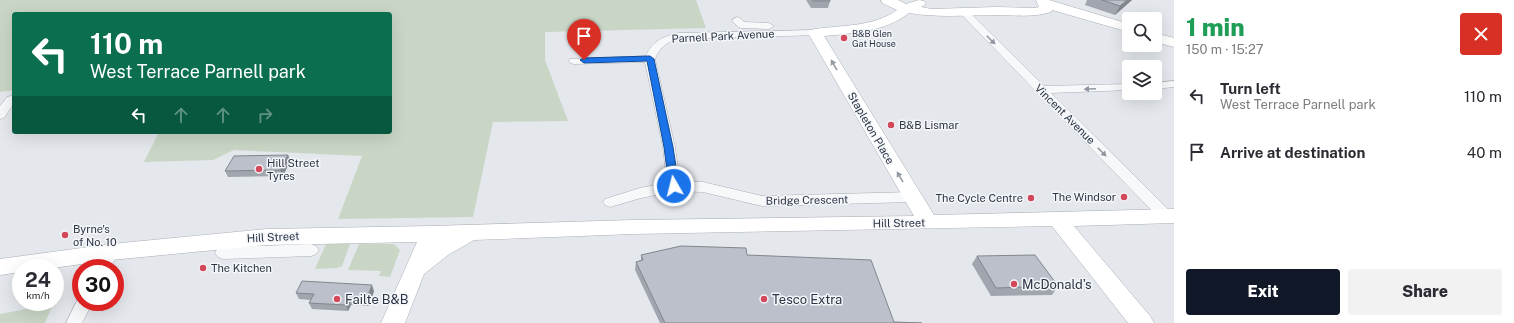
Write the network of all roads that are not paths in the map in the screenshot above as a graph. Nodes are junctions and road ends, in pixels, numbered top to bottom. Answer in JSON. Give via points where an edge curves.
{"nodes":[{"id":1,"x":887,"y":0,"type":"edge"},
{"id":2,"x":992,"y":0,"type":"edge"},
{"id":3,"x":999,"y":0,"type":"edge"},
{"id":4,"x":1044,"y":2,"type":"edge"},
{"id":5,"x":910,"y":4,"type":"edge"},
{"id":6,"x":964,"y":12,"type":"junction"},
{"id":7,"x":1029,"y":12,"type":"junction"},
{"id":8,"x":738,"y":20,"type":"dead end"},
{"id":9,"x":1122,"y":26,"type":"edge"},
{"id":10,"x":820,"y":32,"type":"junction"},
{"id":11,"x":1162,"y":39,"type":"edge"},
{"id":12,"x":1174,"y":43,"type":"edge"},
{"id":13,"x":650,"y":59,"type":"junction"},
{"id":14,"x":574,"y":60,"type":"dead end"},
{"id":15,"x":1174,"y":84,"type":"edge"},
{"id":16,"x":1162,"y":85,"type":"edge"},
{"id":17,"x":1122,"y":87,"type":"edge"},
{"id":18,"x":1041,"y":90,"type":"junction"},
{"id":19,"x":11,"y":99,"type":"dead end"},
{"id":20,"x":0,"y":115,"type":"edge"},
{"id":21,"x":674,"y":186,"type":"junction"},
{"id":22,"x":912,"y":197,"type":"junction"},
{"id":23,"x":610,"y":202,"type":"dead end"},
{"id":24,"x":1170,"y":216,"type":"edge"},
{"id":25,"x":1058,"y":220,"type":"junction"},
{"id":26,"x":928,"y":222,"type":"junction"},
{"id":27,"x":476,"y":232,"type":"junction"},
{"id":28,"x":430,"y":234,"type":"junction"},
{"id":29,"x":229,"y":240,"type":"junction"},
{"id":30,"x":311,"y":250,"type":"dead end"},
{"id":31,"x":113,"y":259,"type":"edge"},
{"id":32,"x":72,"y":263,"type":"edge"},
{"id":33,"x":0,"y":268,"type":"edge"},
{"id":34,"x":416,"y":270,"type":"junction"},
{"id":35,"x":80,"y":311,"type":"edge"},
{"id":36,"x":74,"y":323,"type":"edge"},
{"id":37,"x":393,"y":323,"type":"edge"},
{"id":38,"x":1142,"y":323,"type":"edge"}],
"edges":[{"from":1,"to":5,"type":"main road"},
{"from":2,"to":5,"type":"main road","via":[[965,7]]},
{"from":3,"to":7,"type":"main road","via":[[1008,7]]},
{"from":4,"to":7,"type":"main road","via":[[1046,9]]},
{"from":4,"to":9,"type":"main road"},
{"from":5,"to":6,"type":"main road","via":[[932,13]]},
{"from":5,"to":10,"type":"main road","via":[[896,17],[879,24]]},
{"from":6,"to":7,"type":"main road"},
{"from":6,"to":18,"type":"street","name":"Vincent Avenue","one_way":true},
{"from":8,"to":10,"type":"street","via":[[741,25],[810,25]]},
{"from":10,"to":13,"type":"street","name":"Parnell Park Avenue","via":[[669,37],[662,41]]},
{"from":22,"to":10,"type":"main road","name":"Stapleton Place","one_way":true},
{"from":11,"to":12,"type":"main road"},
{"from":13,"to":14,"type":"street"},
{"from":13,"to":21,"type":"street"},
{"from":15,"to":16,"type":"street"},
{"from":17,"to":18,"type":"street","one_way":true},
{"from":18,"to":24,"type":"street","name":"Vincent Avenue","one_way":true},
{"from":19,"to":20,"type":"street"},
{"from":21,"to":22,"type":"street","name":"Bridge Crescent","via":[[703,187],[762,201]]},
{"from":21,"to":23,"type":"street","name":"Bridge Crescent"},
{"from":22,"to":26,"type":"main road","name":"Stapleton Place"},
{"from":24,"to":25,"type":"main road","name":"Hill Street"},
{"from":25,"to":26,"type":"main road","name":"Hill Street"},
{"from":25,"to":38,"type":"main road"},
{"from":26,"to":27,"type":"main road","name":"Hill Street","via":[[633,226]]},
{"from":27,"to":28,"type":"main road","name":"Hill Street"},
{"from":27,"to":34,"type":"main road","via":[[438,250]]},
{"from":28,"to":29,"type":"main road","name":"Hill Street","via":[[304,235]]},
{"from":28,"to":34,"type":"main road"},
{"from":29,"to":30,"type":"street","via":[[224,253]]},
{"from":29,"to":31,"type":"main road","name":"Hill Street"},
{"from":32,"to":33,"type":"main road","name":"Hill Street"},
{"from":34,"to":37,"type":"main road"},
{"from":35,"to":36,"type":"street"}]}
